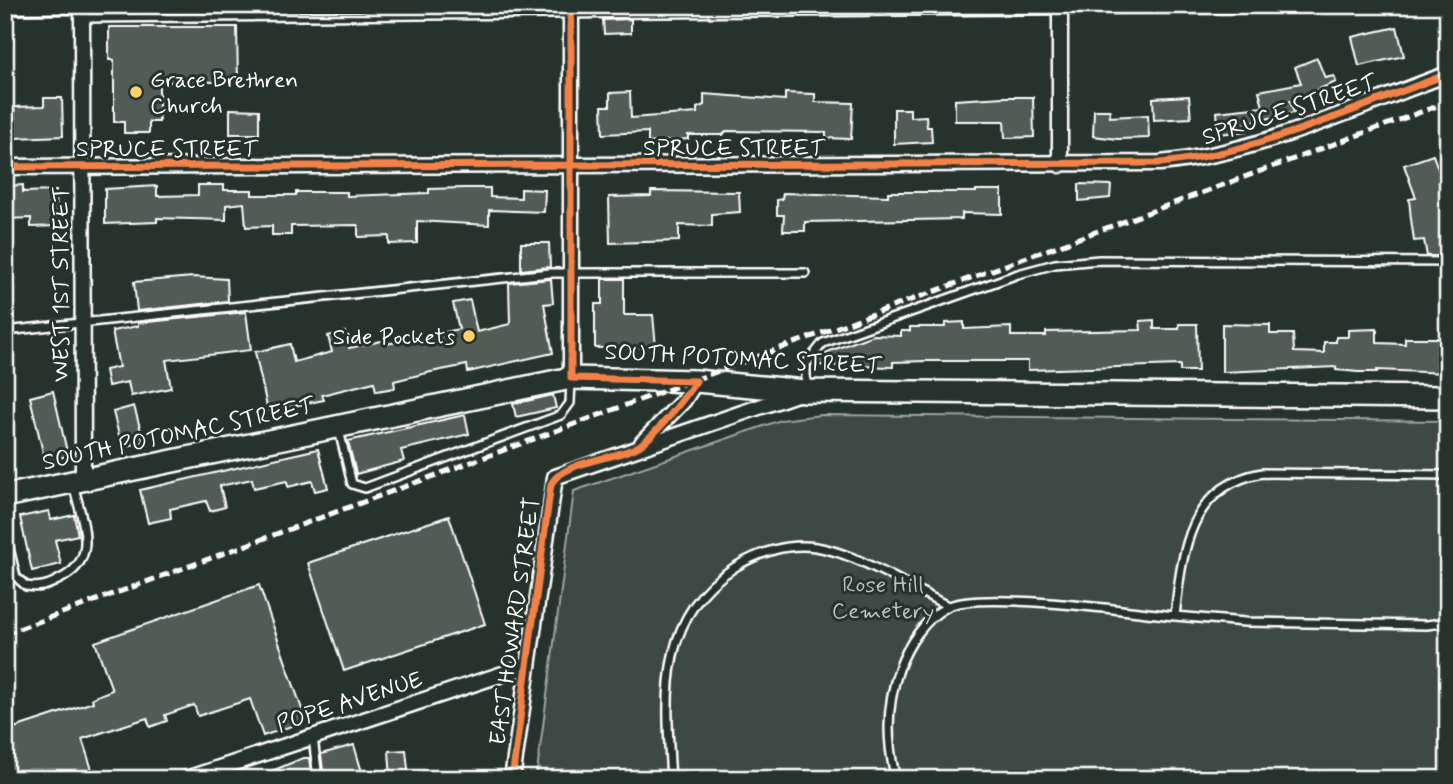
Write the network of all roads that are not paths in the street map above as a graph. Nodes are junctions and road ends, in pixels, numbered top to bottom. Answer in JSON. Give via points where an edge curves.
{"nodes":[{"id":1,"x":570,"y":8,"type":"edge"},
{"id":2,"x":690,"y":8,"type":"edge"},
{"id":3,"x":1060,"y":8,"type":"edge"},
{"id":4,"x":1248,"y":8,"type":"dead end"},
{"id":5,"x":5,"y":10,"type":"edge"},
{"id":6,"x":82,"y":11,"type":"edge"},
{"id":7,"x":1448,"y":74,"type":"edge"},
{"id":8,"x":1060,"y":165,"type":"junction"},
{"id":9,"x":5,"y":167,"type":"edge"},
{"id":10,"x":83,"y":167,"type":"junction"},
{"id":11,"x":572,"y":167,"type":"junction"},
{"id":12,"x":1448,"y":262,"type":"edge"},
{"id":13,"x":572,"y":271,"type":"junction"},
{"id":14,"x":805,"y":273,"type":"dead end"},
{"id":15,"x":83,"y":322,"type":"junction"},
{"id":16,"x":5,"y":331,"type":"edge"},
{"id":17,"x":571,"y":378,"type":"junction"},
{"id":18,"x":696,"y":381,"type":"junction"},
{"id":19,"x":806,"y":391,"type":"junction"},
{"id":20,"x":1448,"y":397,"type":"edge"},
{"id":21,"x":338,"y":425,"type":"junction"},
{"id":22,"x":639,"y":446,"type":"junction"},
{"id":23,"x":1448,"y":475,"type":"edge"},
{"id":24,"x":78,"y":481,"type":"junction"},
{"id":25,"x":5,"y":496,"type":"edge"},
{"id":26,"x":5,"y":531,"type":"edge"},
{"id":27,"x":948,"y":606,"type":"junction"},
{"id":28,"x":1175,"y":616,"type":"junction"},
{"id":29,"x":1448,"y":622,"type":"edge"},
{"id":30,"x":527,"y":666,"type":"junction"},
{"id":31,"x":313,"y":737,"type":"junction"},
{"id":32,"x":192,"y":778,"type":"edge"},
{"id":33,"x":318,"y":779,"type":"edge"},
{"id":34,"x":512,"y":779,"type":"edge"},
{"id":35,"x":671,"y":779,"type":"edge"},
{"id":36,"x":896,"y":779,"type":"edge"}],
"edges":[{"from":1,"to":2,"type":"lane"},
{"from":1,"to":6,"type":"lane"},
{"from":1,"to":11,"type":"street"},
{"from":2,"to":3,"type":"lane"},
{"from":3,"to":4,"type":"lane"},
{"from":3,"to":8,"type":"street"},
{"from":5,"to":6,"type":"lane"},
{"from":6,"to":10,"type":"street","name":"WEST 1ST STREET"},
{"from":7,"to":8,"type":"street","name":"SPRUCE STREET","via":[[1276,137],[1197,159]]},
{"from":8,"to":11,"type":"street","name":"SPRUCE STREET"},
{"from":9,"to":10,"type":"street","name":"SPRUCE STREET"},
{"from":10,"to":11,"type":"street","name":"SPRUCE STREET"},
{"from":10,"to":15,"type":"street","name":"WEST 1ST STREET"},
{"from":11,"to":13,"type":"street"},
{"from":12,"to":19,"type":"lane","via":[[1099,260],[1055,264],[823,343],[806,364]]},
{"from":13,"to":14,"type":"lane"},
{"from":13,"to":15,"type":"lane"},
{"from":13,"to":17,"type":"street"},
{"from":15,"to":16,"type":"lane"},
{"from":15,"to":24,"type":"street","name":"WEST 1ST STREET"},
{"from":17,"to":18,"type":"main road","name":"SOUTH POTOMAC STREET"},
{"from":17,"to":21,"type":"main road","name":"SOUTH POTOMAC STREET"},
{"from":17,"to":21,"type":"lane","via":[[570,403],[561,415],[365,488],[352,484]]},
{"from":18,"to":19,"type":"main road","name":"SOUTH POTOMAC STREET"},
{"from":18,"to":22,"type":"street","name":"EAST HOWARD STREET","via":[[684,400]]},
{"from":19,"to":20,"type":"main road","name":"SOUTH POTOMAC STREET"},
{"from":19,"to":22,"type":"street","name":"EAST HOWARD STREET"},
{"from":21,"to":24,"type":"main road","name":"SOUTH POTOMAC STREET"},
{"from":22,"to":30,"type":"street","name":"EAST HOWARD STREET","via":[[555,477],[551,484]]},
{"from":23,"to":28,"type":"lane","via":[[1262,473],[1238,477],[1216,492],[1187,540]]},
{"from":24,"to":25,"type":"main road","name":"SOUTH POTOMAC STREET"},
{"from":24,"to":26,"type":"lane","via":[[86,553],[64,578],[46,586],[26,586],[16,577]]},
{"from":27,"to":28,"type":"lane","via":[[1015,602]]},
{"from":27,"to":35,"type":"lane","via":[[818,547],[789,546],[752,556],[698,597],[674,642],[667,719]]},
{"from":27,"to":36,"type":"lane","via":[[915,638],[892,690],[888,747]]},
{"from":28,"to":29,"type":"lane","via":[[1245,622]]},
{"from":30,"to":31,"type":"street","name":"POPE AVENUE"},
{"from":30,"to":34,"type":"street","name":"EAST HOWARD STREET"},
{"from":31,"to":32,"type":"street","name":"POPE AVENUE"},
{"from":31,"to":33,"type":"lane"}]}
